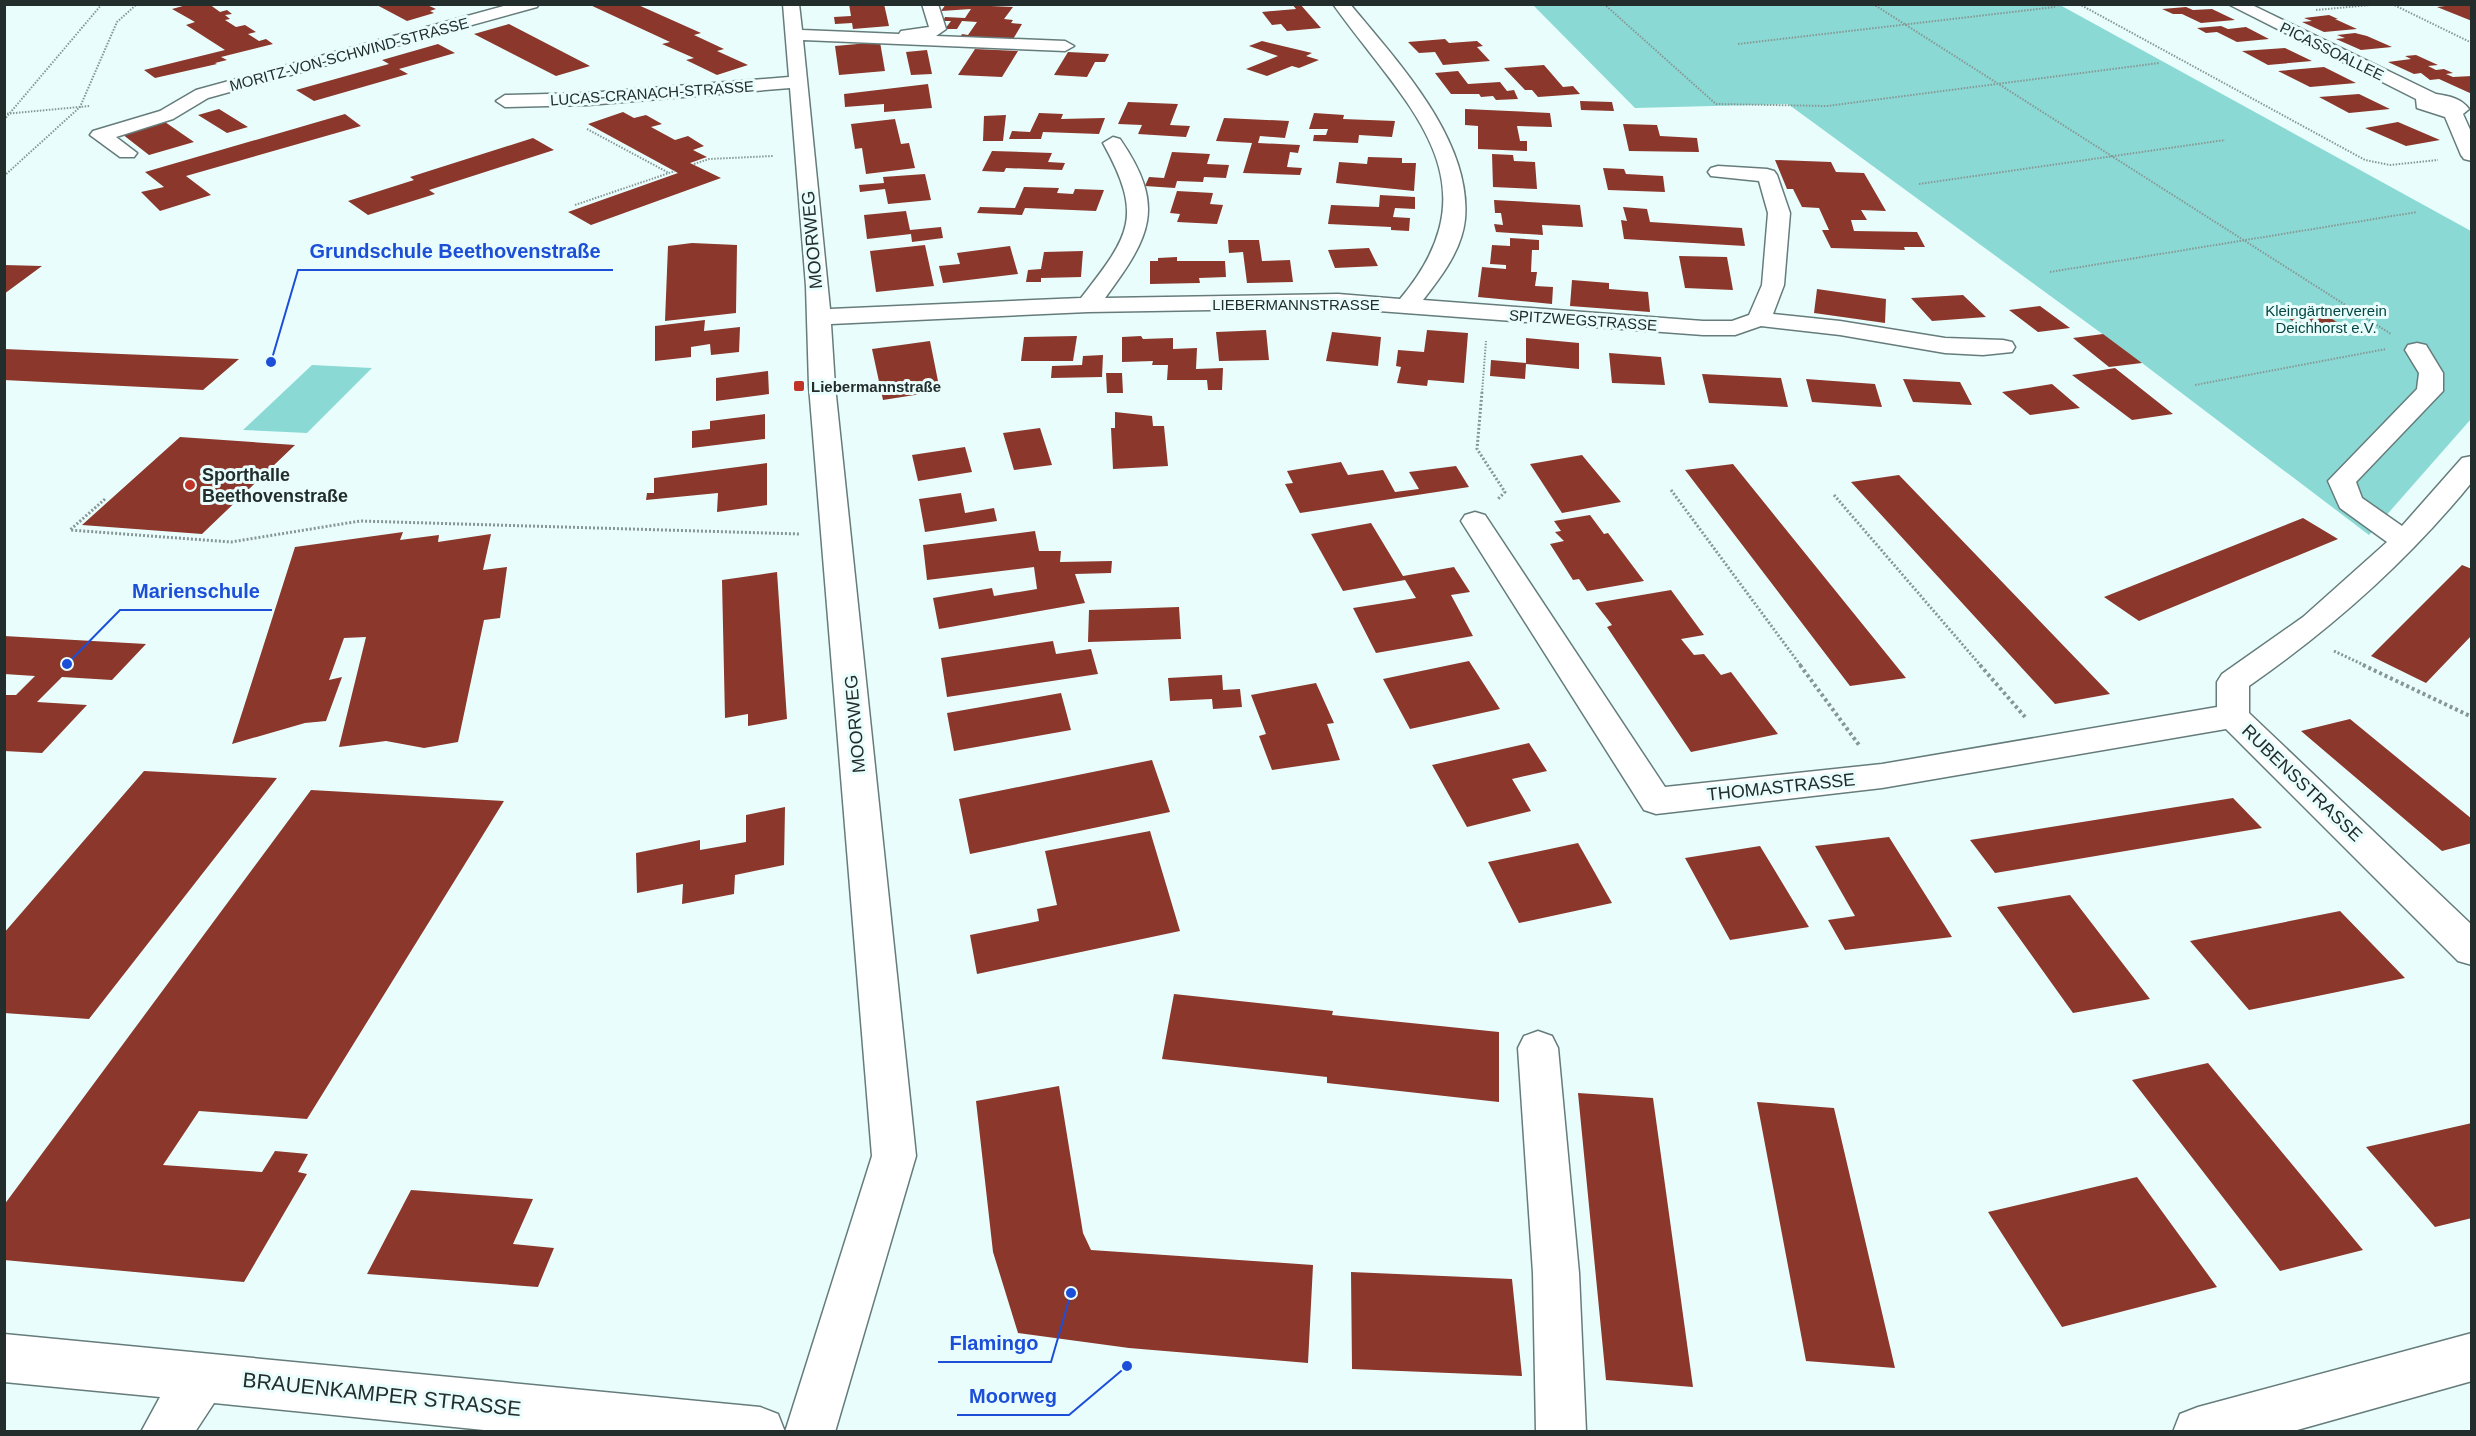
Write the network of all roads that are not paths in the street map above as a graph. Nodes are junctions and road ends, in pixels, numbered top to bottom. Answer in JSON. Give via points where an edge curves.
{"nodes":[{"id":1,"x":930,"y":4,"type":"edge"},
{"id":2,"x":1341,"y":4,"type":"edge"},
{"id":3,"x":2235,"y":4,"type":"edge"},
{"id":4,"x":518,"y":6,"type":"edge"},
{"id":5,"x":793,"y":23,"type":"edge"},
{"id":6,"x":1065,"y":46,"type":"dead end"},
{"id":7,"x":799,"y":82,"type":"junction"},
{"id":8,"x":506,"y":101,"type":"dead end"},
{"id":9,"x":2461,"y":109,"type":"edge"},
{"id":10,"x":1113,"y":143,"type":"dead end"},
{"id":11,"x":127,"y":153,"type":"dead end"},
{"id":12,"x":2471,"y":155,"type":"edge"},
{"id":13,"x":1718,"y":172,"type":"dead end"},
{"id":14,"x":1088,"y":305,"type":"junction"},
{"id":15,"x":1406,"y":306,"type":"junction"},
{"id":16,"x":819,"y":317,"type":"junction"},
{"id":17,"x":1759,"y":319,"type":"junction"},
{"id":18,"x":2003,"y":347,"type":"dead end"},
{"id":19,"x":2411,"y":347,"type":"road end"},
{"id":20,"x":2472,"y":464,"type":"edge"},
{"id":21,"x":1475,"y":521,"type":"road end"},
{"id":22,"x":2403,"y":540,"type":"junction"},
{"id":23,"x":2233,"y":716,"type":"junction"},
{"id":24,"x":2472,"y":950,"type":"edge"},
{"id":25,"x":1538,"y":1048,"type":"dead end"},
{"id":26,"x":2472,"y":1357,"type":"edge"},
{"id":27,"x":4,"y":1358,"type":"edge"},
{"id":28,"x":203,"y":1377,"type":"junction"},
{"id":29,"x":166,"y":1431,"type":"edge"},
{"id":30,"x":760,"y":1431,"type":"edge"},
{"id":31,"x":810,"y":1431,"type":"edge"},
{"id":32,"x":1561,"y":1431,"type":"edge"},
{"id":33,"x":2198,"y":1431,"type":"edge"}],
"edges":[{"from":1,"to":5,"type":"street","via":[[938,29],[921,35]]},
{"from":2,"to":15,"type":"street","name":"LIEBERMANNSTRASSE","via":[[1423,111],[1452,172],[1456,196],[1450,236],[1434,272]]},
{"from":3,"to":9,"type":"street","name":"PICASSOALLEE","via":[[2429,98],[2447,100]]},
{"from":4,"to":11,"type":"street","name":"MORITZ-VON-SCHWIND-STRASSE","via":[[202,94],[188,106],[159,118],[100,135]]},
{"from":5,"to":6,"type":"street"},
{"from":5,"to":7,"type":"street","name":"MOORWEG"},
{"from":7,"to":8,"type":"street","name":"LUCAS-CRANACH-STRASSE","via":[[588,99]]},
{"from":7,"to":16,"type":"street","name":"MOORWEG"},
{"from":9,"to":12,"type":"street","name":"PICASSOALLEE"},
{"from":10,"to":14,"type":"street","via":[[1131,174],[1138,218],[1123,253]]},
{"from":13,"to":17,"type":"street","via":[[1767,175],[1779,213],[1773,285]]},
{"from":14,"to":15,"type":"street","name":"LIEBERMANNSTRASSE","via":[[1338,301]]},
{"from":14,"to":16,"type":"street","name":"LIEBERMANNSTRASSE"},
{"from":15,"to":17,"type":"street","name":"SPITZWEGSTRASSE","via":[[1703,328],[1735,328]]},
{"from":16,"to":31,"type":"street","name":"MOORWEG","via":[[822,386],[894,1156]]},
{"from":17,"to":18,"type":"street","name":"SPITZWEGSTRASSE","via":[[1850,330],[1932,346]]},
{"from":19,"to":22,"type":"street","via":[[2431,373],[2430,391],[2342,481],[2350,502]]},
{"from":20,"to":22,"type":"street","name":"RUBENSSTRASSE"},
{"from":21,"to":23,"type":"street","name":"THOMASTRASSE","via":[[1656,801],[1882,776]]},
{"from":22,"to":23,"type":"street","name":"RUBENSSTRASSE","via":[[2300,634],[2233,682]]},
{"from":23,"to":24,"type":"street","name":"RUBENSSTRASSE"},
{"from":25,"to":32,"type":"street","via":[[1556,1273]]},
{"from":26,"to":33,"type":"street"},
{"from":27,"to":28,"type":"street","name":"BRAUENKAMPER STRASSE"},
{"from":28,"to":29,"type":"street"},
{"from":28,"to":30,"type":"street","name":"BRAUENKAMPER STRASSE"}]}
